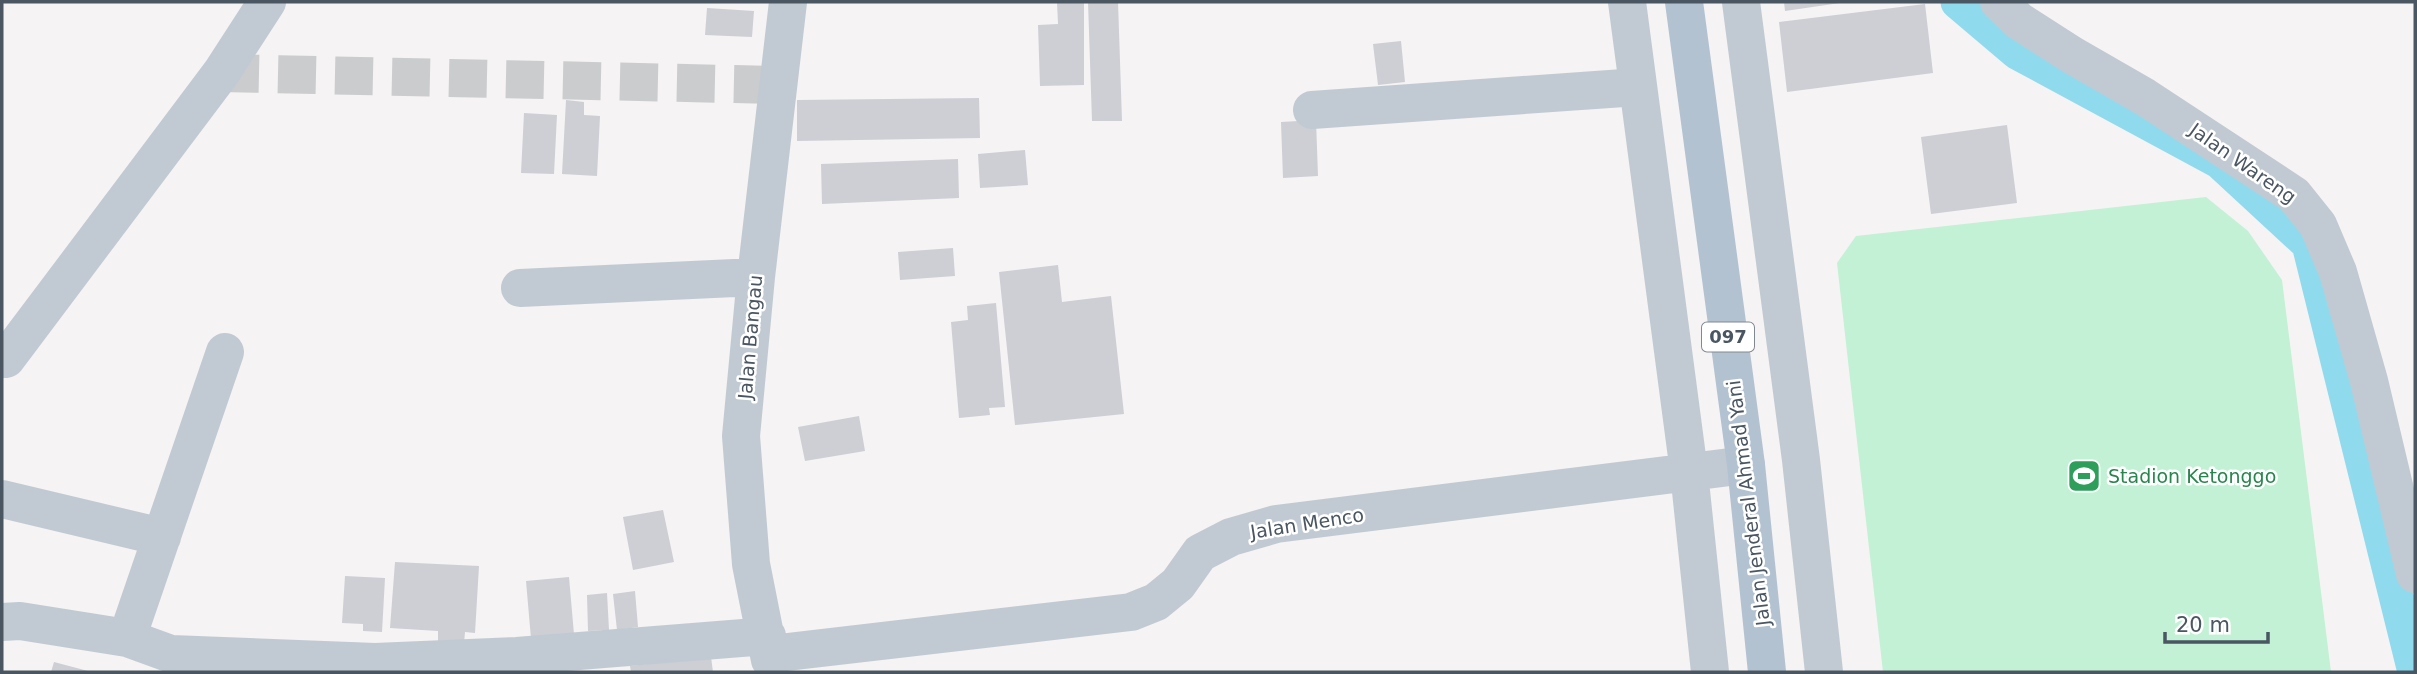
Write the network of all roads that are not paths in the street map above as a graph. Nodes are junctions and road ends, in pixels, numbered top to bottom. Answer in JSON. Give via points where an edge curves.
{"nodes":[{"id":1,"x":267,"y":2,"type":"edge"},
{"id":2,"x":788,"y":2,"type":"edge"},
{"id":3,"x":1627,"y":2,"type":"edge"},
{"id":4,"x":1684,"y":2,"type":"edge"},
{"id":5,"x":1741,"y":2,"type":"edge"},
{"id":6,"x":1999,"y":2,"type":"edge"},
{"id":7,"x":1638,"y":87,"type":"junction"},
{"id":8,"x":1312,"y":110,"type":"dead end"},
{"id":9,"x":756,"y":277,"type":"junction"},
{"id":10,"x":520,"y":288,"type":"dead end"},
{"id":11,"x":225,"y":352,"type":"dead end"},
{"id":12,"x":6,"y":359,"type":"dead end"},
{"id":13,"x":1746,"y":466,"type":"junction"},
{"id":14,"x":1689,"y":472,"type":"junction"},
{"id":15,"x":2,"y":499,"type":"edge"},
{"id":16,"x":162,"y":537,"type":"junction"},
{"id":17,"x":2415,"y":574,"type":"edge"},
{"id":18,"x":2,"y":622,"type":"edge"},
{"id":19,"x":128,"y":638,"type":"junction"},
{"id":20,"x":769,"y":654,"type":"edge"},
{"id":21,"x":168,"y":663,"type":"edge"},
{"id":22,"x":1710,"y":672,"type":"edge"},
{"id":23,"x":1760,"y":672,"type":"edge"},
{"id":24,"x":1824,"y":672,"type":"edge"}],
"edges":[{"from":1,"to":12,"type":"street","via":[[221,73]]},
{"from":2,"to":9,"type":"street","name":"Jalan Bangau"},
{"from":3,"to":7,"type":"street"},
{"from":4,"to":13,"type":"main road","name":"Jalan Jenderal Ahmad Yani","number":"097"},
{"from":5,"to":24,"type":"street"},
{"from":6,"to":17,"type":"street","name":"Jalan Wareng","via":[[2029,28],[2294,195],[2318,225],[2338,272],[2369,381]]},
{"from":7,"to":8,"type":"street"},
{"from":7,"to":14,"type":"street"},
{"from":9,"to":10,"type":"street"},
{"from":9,"to":20,"type":"street","name":"Jalan Bangau","via":[[741,436],[751,564]]},
{"from":11,"to":16,"type":"street"},
{"from":13,"to":14,"type":"street","name":"Jalan Menco"},
{"from":13,"to":23,"type":"main road","name":"Jalan Jenderal Ahmad Yani","number":"097"},
{"from":14,"to":20,"type":"street","name":"Jalan Menco","via":[[1276,524],[1231,537],[1200,553],[1178,584],[1156,602],[1132,612]]},
{"from":14,"to":22,"type":"street"},
{"from":15,"to":16,"type":"street"},
{"from":16,"to":19,"type":"street"},
{"from":18,"to":19,"type":"street","name":"Jalan Menco"},
{"from":19,"to":21,"type":"street","name":"Jalan Menco"},
{"from":20,"to":21,"type":"street","name":"Jalan Menco"}]}
